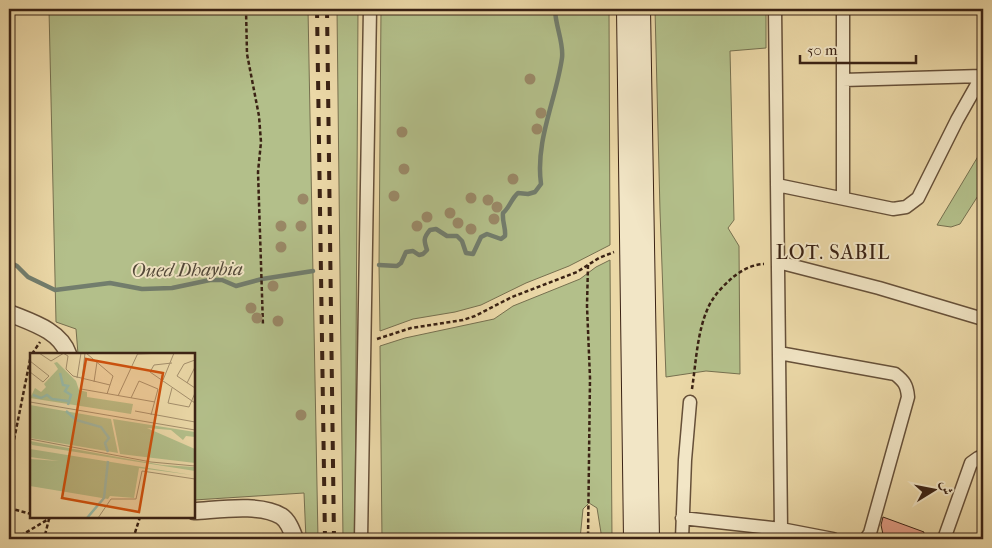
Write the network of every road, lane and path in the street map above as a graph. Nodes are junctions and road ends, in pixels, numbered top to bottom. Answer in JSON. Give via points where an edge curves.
{"nodes":[{"id":1,"x":246,"y":9,"type":"edge"},
{"id":2,"x":370,"y":9,"type":"edge"},
{"id":3,"x":626,"y":9,"type":"edge"},
{"id":4,"x":641,"y":9,"type":"edge"},
{"id":5,"x":775,"y":9,"type":"edge"},
{"id":6,"x":843,"y":9,"type":"edge"},
{"id":7,"x":983,"y":75,"type":"edge"},
{"id":8,"x":843,"y":80,"type":"junction"},
{"id":9,"x":777,"y":185,"type":"junction"},
{"id":10,"x":843,"y":198,"type":"junction"},
{"id":11,"x":629,"y":249,"type":"junction"},
{"id":12,"x":778,"y":262,"type":"junction"},
{"id":13,"x":588,"y":265,"type":"junction"},
{"id":14,"x":9,"y":312,"type":"edge"},
{"id":15,"x":983,"y":319,"type":"edge"},
{"id":16,"x":263,"y":326,"type":"dead end"},
{"id":17,"x":364,"y":343,"type":"junction"},
{"id":18,"x":67,"y":353,"type":"edge"},
{"id":19,"x":779,"y":353,"type":"junction"},
{"id":20,"x":30,"y":360,"type":"edge"},
{"id":21,"x":690,"y":402,"type":"joint"},
{"id":22,"x":983,"y":456,"type":"edge"},
{"id":23,"x":9,"y":465,"type":"edge"},
{"id":24,"x":9,"y":508,"type":"edge"},
{"id":25,"x":195,"y":511,"type":"edge"},
{"id":26,"x":30,"y":514,"type":"edge"},
{"id":27,"x":45,"y":518,"type":"edge"},
{"id":28,"x":140,"y":518,"type":"edge"},
{"id":29,"x":682,"y":518,"type":"junction"},
{"id":30,"x":48,"y":519,"type":"junction"},
{"id":31,"x":781,"y":529,"type":"junction"},
{"id":32,"x":15,"y":539,"type":"edge"},
{"id":33,"x":44,"y":539,"type":"edge"},
{"id":34,"x":133,"y":539,"type":"edge"},
{"id":35,"x":295,"y":539,"type":"edge"},
{"id":36,"x":361,"y":539,"type":"edge"},
{"id":37,"x":588,"y":539,"type":"edge"},
{"id":38,"x":633,"y":539,"type":"edge"},
{"id":39,"x":650,"y":539,"type":"edge"},
{"id":40,"x":682,"y":539,"type":"edge"},
{"id":41,"x":833,"y":539,"type":"edge"},
{"id":42,"x":866,"y":539,"type":"edge"},
{"id":43,"x":944,"y":539,"type":"edge"}],
"edges":[{"from":1,"to":16,"type":"path","via":[[248,54],[261,142],[258,172]]},
{"from":2,"to":17,"type":"street"},
{"from":3,"to":11,"type":"main road"},
{"from":4,"to":39,"type":"main road"},
{"from":5,"to":9,"type":"street"},
{"from":6,"to":8,"type":"street"},
{"from":7,"to":8,"type":"street"},
{"from":7,"to":10,"type":"street","via":[[918,198],[906,207],[893,209]]},
{"from":8,"to":10,"type":"street"},
{"from":9,"to":10,"type":"street"},
{"from":9,"to":12,"type":"street"},
{"from":11,"to":13,"type":"path","via":[[609,254]]},
{"from":11,"to":38,"type":"main road"},
{"from":12,"to":15,"type":"street"},
{"from":12,"to":19,"type":"street"},
{"from":12,"to":21,"type":"path","via":[[759,264],[738,273],[720,288],[708,308],[701,330]]},
{"from":13,"to":17,"type":"path","via":[[475,316],[411,328]]},
{"from":13,"to":37,"type":"path"},
{"from":14,"to":18,"type":"street","via":[[48,331],[59,339]]},
{"from":17,"to":36,"type":"street"},
{"from":19,"to":31,"type":"street"},
{"from":19,"to":42,"type":"street","via":[[895,374],[907,388],[908,397]]},
{"from":20,"to":23,"type":"path"},
{"from":21,"to":29,"type":"street"},
{"from":22,"to":43,"type":"street","via":[[971,463]]},
{"from":24,"to":26,"type":"path"},
{"from":25,"to":35,"type":"street","via":[[269,511],[282,516]]},
{"from":27,"to":30,"type":"path"},
{"from":28,"to":34,"type":"path"},
{"from":29,"to":31,"type":"street"},
{"from":29,"to":40,"type":"street"},
{"from":30,"to":32,"type":"path"},
{"from":30,"to":33,"type":"path"},
{"from":31,"to":41,"type":"street"}]}
